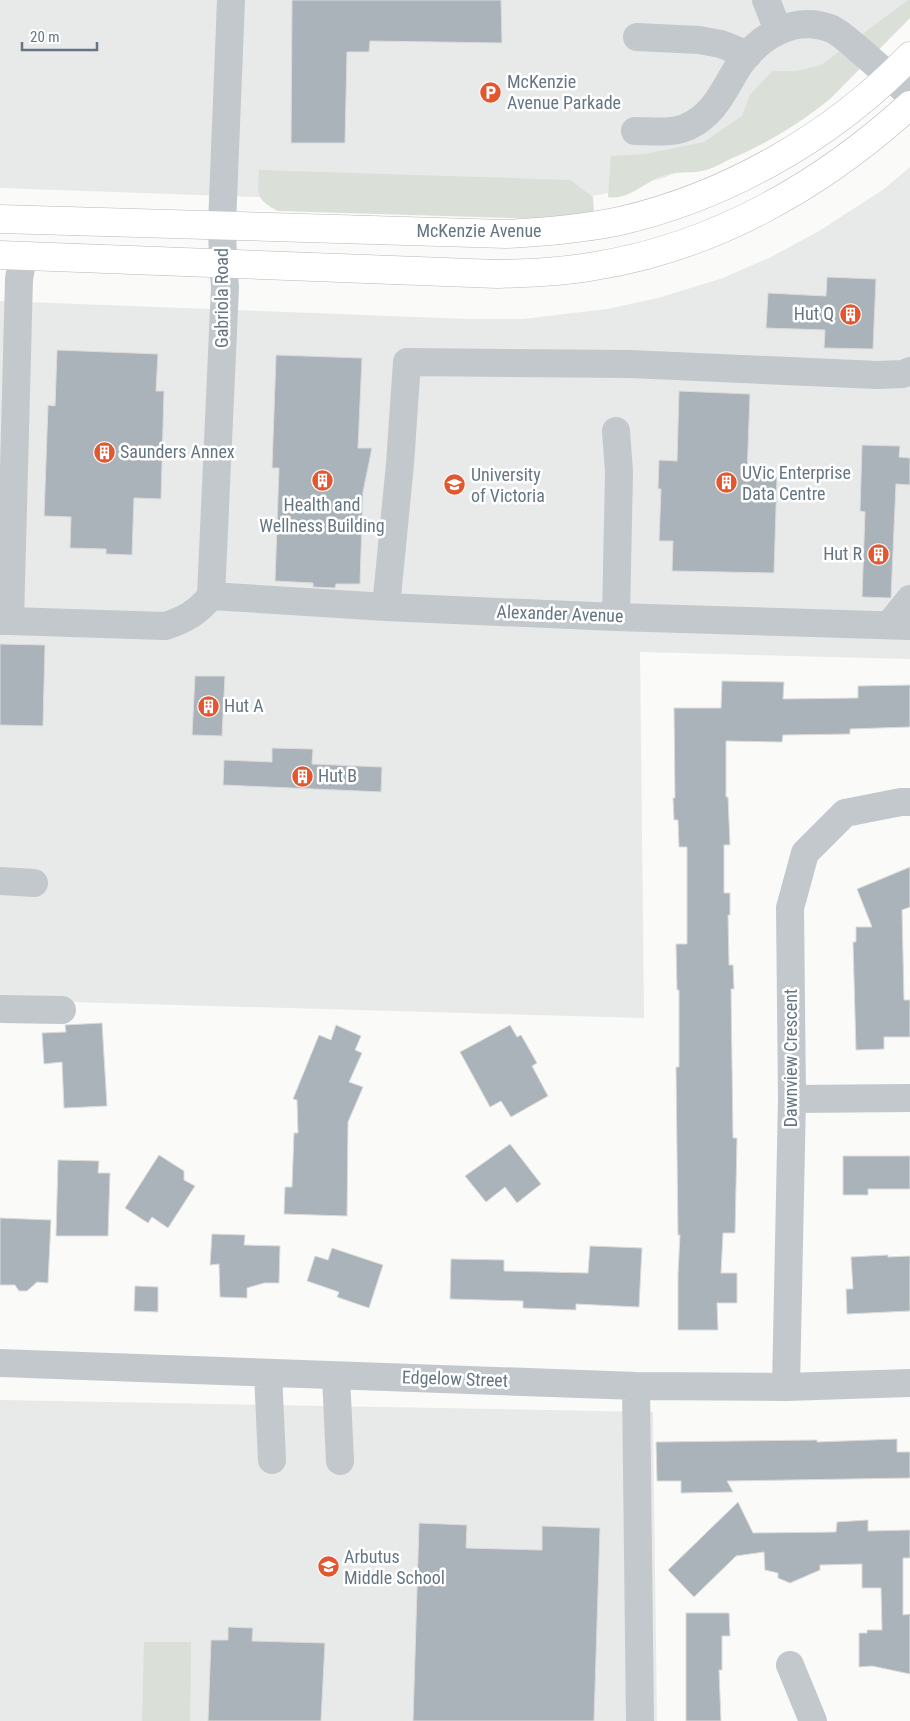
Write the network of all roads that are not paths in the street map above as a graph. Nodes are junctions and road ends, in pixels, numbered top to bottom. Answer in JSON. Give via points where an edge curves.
{"nodes":[{"id":1,"x":231,"y":0,"type":"edge"},
{"id":2,"x":766,"y":0,"type":"edge"},
{"id":3,"x":815,"y":12,"type":"edge"},
{"id":4,"x":778,"y":30,"type":"junction"},
{"id":5,"x":637,"y":37,"type":"dead end"},
{"id":6,"x":748,"y":55,"type":"junction"},
{"id":7,"x":910,"y":56,"type":"edge"},
{"id":8,"x":891,"y":76,"type":"junction"},
{"id":9,"x":910,"y":95,"type":"edge"},
{"id":10,"x":910,"y":105,"type":"edge"},
{"id":11,"x":635,"y":131,"type":"dead end"},
{"id":12,"x":0,"y":219,"type":"edge"},
{"id":13,"x":222,"y":225,"type":"junction"},
{"id":14,"x":12,"y":256,"type":"edge"},
{"id":15,"x":223,"y":263,"type":"junction"},
{"id":16,"x":910,"y":371,"type":"edge"},
{"id":17,"x":616,"y":431,"type":"dead end"},
{"id":18,"x":211,"y":596,"type":"junction"},
{"id":19,"x":910,"y":599,"type":"edge"},
{"id":20,"x":386,"y":607,"type":"junction"},
{"id":21,"x":616,"y":617,"type":"junction"},
{"id":22,"x":5,"y":621,"type":"edge"},
{"id":23,"x":900,"y":625,"type":"edge"},
{"id":24,"x":910,"y":802,"type":"edge"},
{"id":25,"x":0,"y":881,"type":"edge"},
{"id":26,"x":34,"y":883,"type":"dead end"},
{"id":27,"x":0,"y":1009,"type":"edge"},
{"id":28,"x":62,"y":1010,"type":"dead end"},
{"id":29,"x":910,"y":1098,"type":"edge"},
{"id":30,"x":792,"y":1099,"type":"junction"},
{"id":31,"x":0,"y":1363,"type":"edge"},
{"id":32,"x":268,"y":1373,"type":"junction"},
{"id":33,"x":336,"y":1376,"type":"junction"},
{"id":34,"x":910,"y":1383,"type":"edge"},
{"id":35,"x":636,"y":1386,"type":"junction"},
{"id":36,"x":786,"y":1387,"type":"junction"},
{"id":37,"x":272,"y":1460,"type":"dead end"},
{"id":38,"x":340,"y":1462,"type":"dead end"},
{"id":39,"x":790,"y":1665,"type":"dead end"},
{"id":40,"x":640,"y":1721,"type":"edge"},
{"id":41,"x":813,"y":1721,"type":"edge"}],
"edges":[{"from":1,"to":13,"type":"street","name":"Gabriola Road"},
{"from":2,"to":4,"type":"street"},
{"from":3,"to":4,"type":"street","via":[[795,25]]},
{"from":3,"to":8,"type":"street"},
{"from":4,"to":6,"type":"street"},
{"from":5,"to":6,"type":"street","via":[[699,40],[721,44]]},
{"from":6,"to":11,"type":"street","via":[[716,105],[704,116],[687,127],[669,132]]},
{"from":7,"to":8,"type":"main road","name":"McKenzie Avenue"},
{"from":8,"to":9,"type":"street"},
{"from":8,"to":13,"type":"main road","name":"McKenzie Avenue","via":[[838,119],[784,155],[729,184],[620,221],[581,228],[506,234]]},
{"from":10,"to":15,"type":"main road","via":[[850,156],[772,205],[713,233],[628,260],[566,270],[497,274]]},
{"from":12,"to":13,"type":"main road","name":"McKenzie Avenue"},
{"from":13,"to":15,"type":"street","name":"Gabriola Road"},
{"from":14,"to":15,"type":"main road"},
{"from":14,"to":22,"type":"street","via":[[20,279]]},
{"from":15,"to":18,"type":"street","name":"Gabriola Road","via":[[225,287]]},
{"from":16,"to":20,"type":"street","via":[[877,374],[630,364],[407,362]]},
{"from":17,"to":21,"type":"street","via":[[619,472]]},
{"from":18,"to":20,"type":"street","name":"Alexander Avenue"},
{"from":18,"to":22,"type":"street","via":[[193,615],[165,626]]},
{"from":19,"to":23,"type":"street"},
{"from":20,"to":21,"type":"street","name":"Alexander Avenue"},
{"from":21,"to":23,"type":"street","name":"Alexander Avenue"},
{"from":24,"to":30,"type":"street","name":"Dawnview Crescent","via":[[845,814],[805,853],[790,908]]},
{"from":25,"to":26,"type":"street"},
{"from":27,"to":28,"type":"street"},
{"from":29,"to":30,"type":"street"},
{"from":30,"to":36,"type":"street","name":"Dawnview Crescent"},
{"from":31,"to":32,"type":"street","name":"Edgelow Street"},
{"from":32,"to":33,"type":"street","name":"Edgelow Street"},
{"from":32,"to":37,"type":"street"},
{"from":33,"to":35,"type":"street","name":"Edgelow Street"},
{"from":33,"to":38,"type":"street"},
{"from":34,"to":36,"type":"street","name":"Edgelow Street"},
{"from":35,"to":36,"type":"street","name":"Edgelow Street"},
{"from":35,"to":40,"type":"street"},
{"from":39,"to":41,"type":"street"}]}
